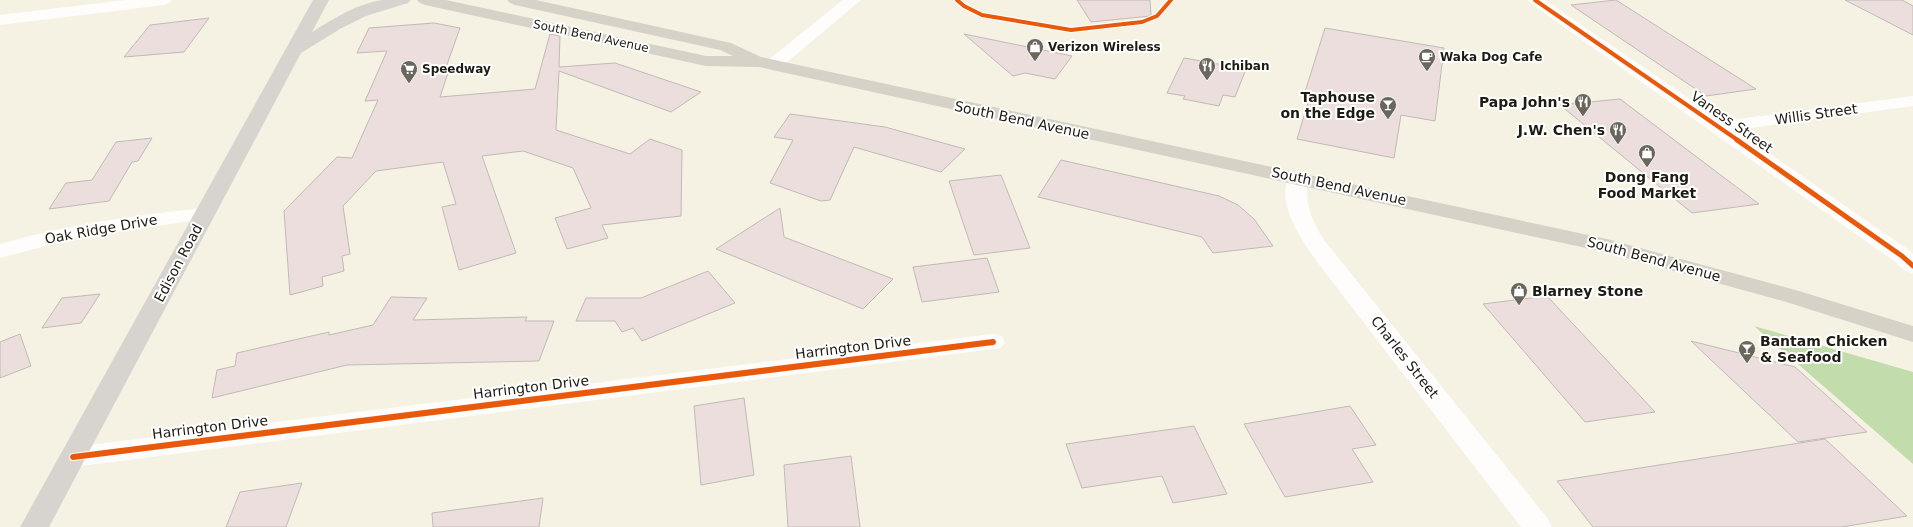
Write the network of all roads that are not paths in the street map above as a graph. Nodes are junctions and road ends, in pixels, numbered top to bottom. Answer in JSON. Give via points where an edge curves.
{"nodes":[{"id":1,"x":164,"y":0,"type":"edge"},
{"id":2,"x":321,"y":0,"type":"edge"},
{"id":3,"x":403,"y":0,"type":"edge"},
{"id":4,"x":425,"y":0,"type":"edge"},
{"id":5,"x":515,"y":0,"type":"edge"},
{"id":6,"x":853,"y":0,"type":"edge"},
{"id":7,"x":1535,"y":0,"type":"edge"},
{"id":8,"x":0,"y":20,"type":"edge"},
{"id":9,"x":293,"y":51,"type":"junction"},
{"id":10,"x":766,"y":63,"type":"junction"},
{"id":11,"x":1913,"y":101,"type":"edge"},
{"id":12,"x":1719,"y":126,"type":"junction"},
{"id":13,"x":1298,"y":177,"type":"junction"},
{"id":14,"x":204,"y":214,"type":"junction"},
{"id":15,"x":0,"y":251,"type":"edge"},
{"id":16,"x":1913,"y":266,"type":"edge"},
{"id":17,"x":1913,"y":334,"type":"edge"},
{"id":18,"x":993,"y":342,"type":"dead end"},
{"id":19,"x":73,"y":457,"type":"junction"},
{"id":20,"x":34,"y":527,"type":"edge"},
{"id":21,"x":1538,"y":527,"type":"edge"}],
"edges":[{"from":1,"to":8,"type":"street"},
{"from":2,"to":9,"type":"main road","name":"Edison Road"},
{"from":3,"to":9,"type":"main road","via":[[366,9],[332,25]]},
{"from":4,"to":10,"type":"main road","name":"South Bend Avenue","via":[[706,61]]},
{"from":5,"to":10,"type":"main road","name":"South Bend Avenue","via":[[725,46]]},
{"from":6,"to":10,"type":"street"},
{"from":7,"to":12,"type":"street","name":"Vaness Street"},
{"from":9,"to":14,"type":"main road","name":"Edison Road"},
{"from":10,"to":13,"type":"main road","name":"South Bend Avenue","via":[[1124,142]]},
{"from":11,"to":12,"type":"street","name":"Willis Street"},
{"from":12,"to":16,"type":"street","name":"Vaness Street"},
{"from":13,"to":17,"type":"main road","name":"South Bend Avenue","via":[[1607,246],[1790,296]]},
{"from":13,"to":21,"type":"street","name":"Charles Street","via":[[1295,187],[1296,206],[1307,231]]},
{"from":14,"to":15,"type":"street","name":"Oak Ridge Drive","via":[[69,232]]},
{"from":14,"to":19,"type":"main road","name":"Edison Road"},
{"from":18,"to":19,"type":"street","name":"Harrington Drive"},
{"from":19,"to":20,"type":"main road","name":"Edison Road"}]}
